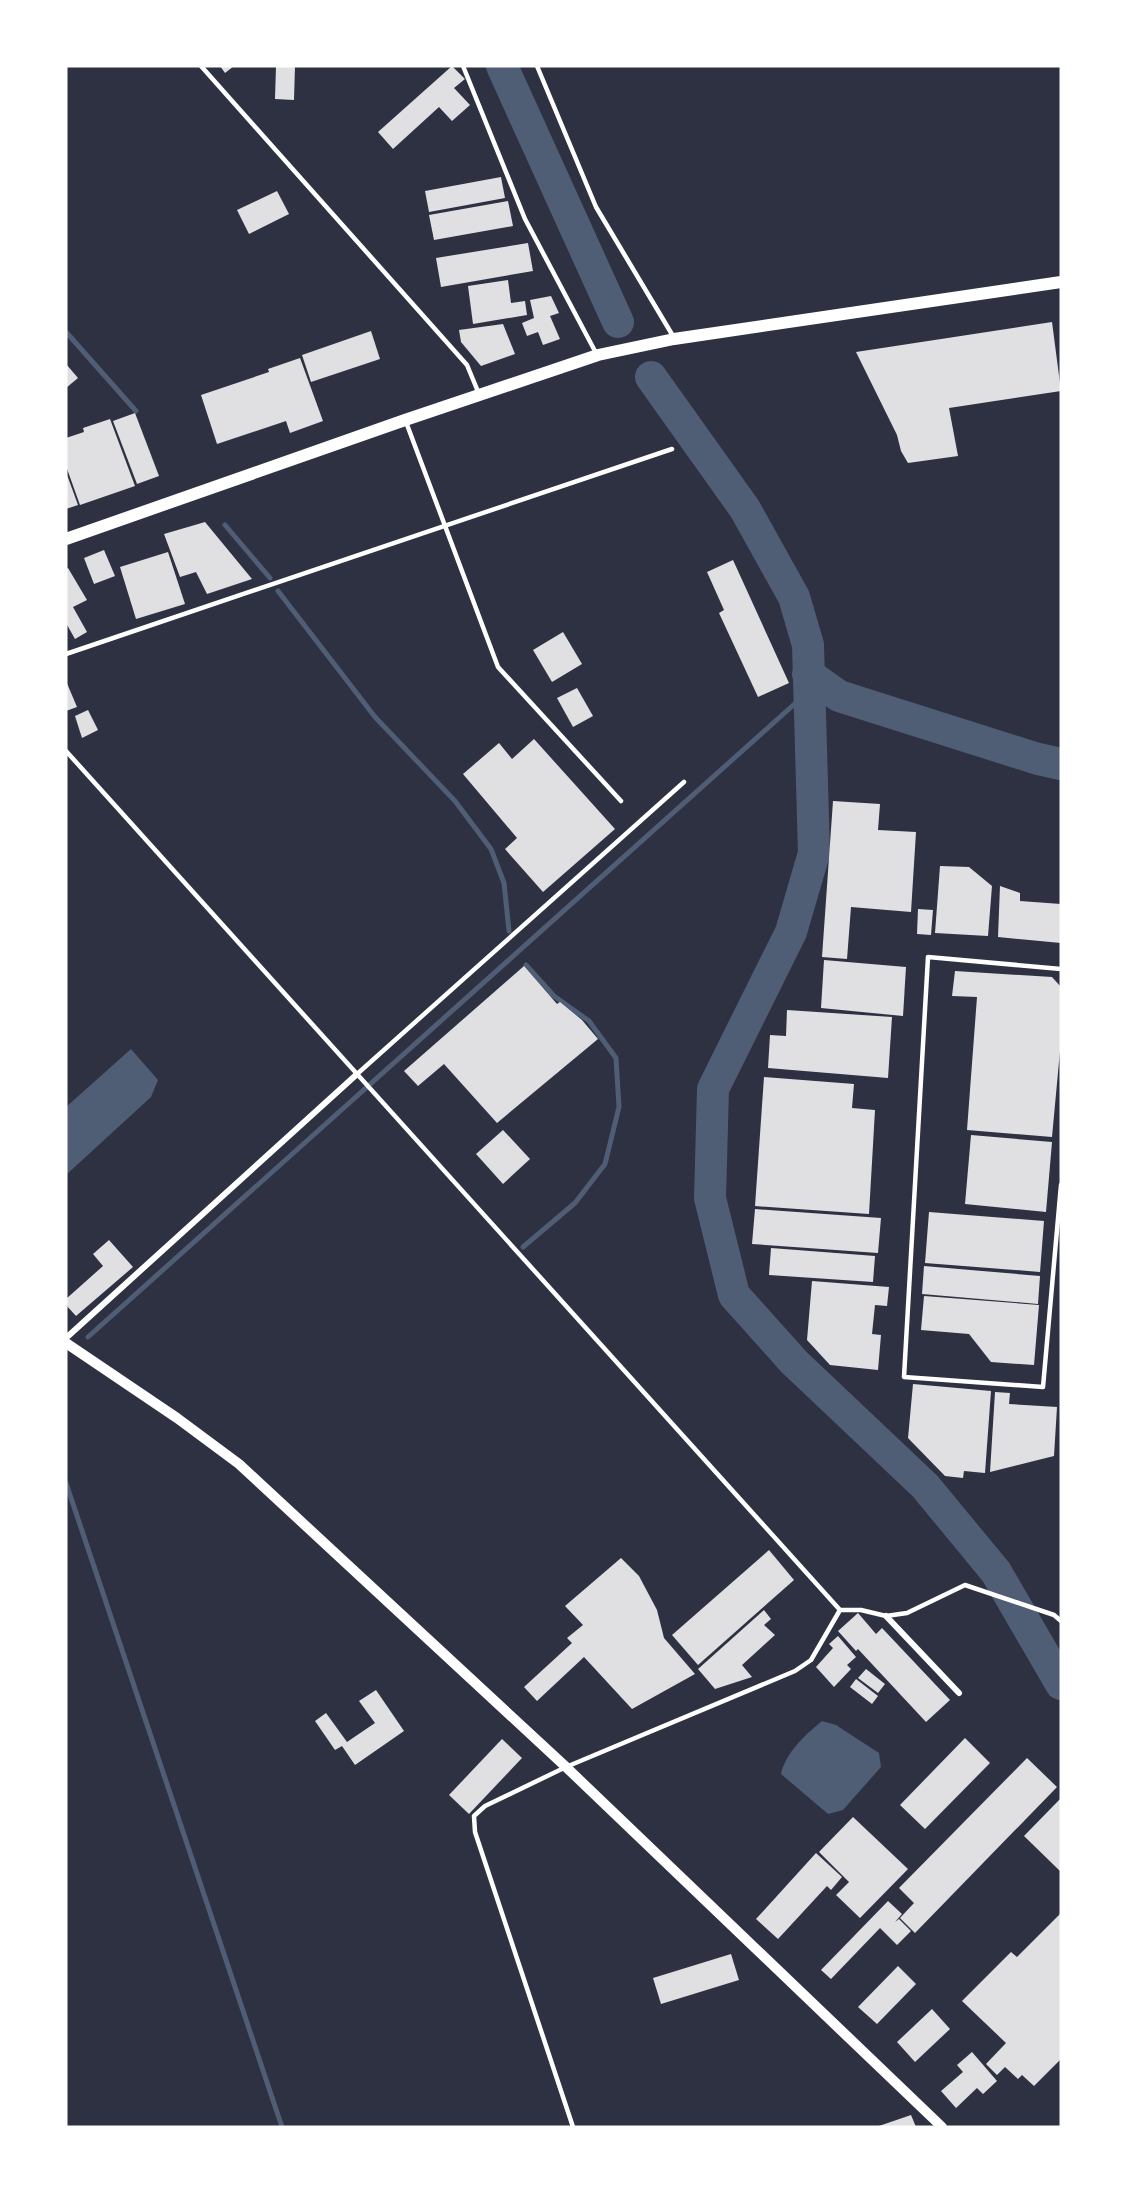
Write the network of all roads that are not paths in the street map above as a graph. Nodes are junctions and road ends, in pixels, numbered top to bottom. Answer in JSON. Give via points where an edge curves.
{"nodes":[{"id":1,"x":201,"y":66,"type":"edge"},
{"id":2,"x":463,"y":66,"type":"edge"},
{"id":3,"x":537,"y":66,"type":"edge"},
{"id":4,"x":1061,"y":282,"type":"edge"},
{"id":5,"x":668,"y":340,"type":"junction"},
{"id":6,"x":601,"y":355,"type":"junction"},
{"id":7,"x":480,"y":394,"type":"junction"},
{"id":8,"x":405,"y":420,"type":"junction"},
{"id":9,"x":672,"y":449,"type":"dead end"},
{"id":10,"x":446,"y":526,"type":"junction"},
{"id":11,"x":66,"y":539,"type":"edge"},
{"id":12,"x":67,"y":651,"type":"edge"},
{"id":13,"x":66,"y":751,"type":"edge"},
{"id":14,"x":684,"y":782,"type":"dead end"},
{"id":15,"x":621,"y":801,"type":"dead end"},
{"id":16,"x":1061,"y":969,"type":"edge"},
{"id":17,"x":356,"y":1075,"type":"junction"},
{"id":18,"x":1061,"y":1185,"type":"edge"},
{"id":19,"x":66,"y":1338,"type":"edge"},
{"id":20,"x":66,"y":1343,"type":"edge"},
{"id":21,"x":840,"y":1610,"type":"junction"},
{"id":22,"x":886,"y":1616,"type":"junction"},
{"id":23,"x":1061,"y":1621,"type":"edge"},
{"id":24,"x":959,"y":1693,"type":"dead end"},
{"id":25,"x":566,"y":1767,"type":"junction"},
{"id":26,"x":573,"y":2127,"type":"edge"},
{"id":27,"x":942,"y":2127,"type":"edge"}],
"edges":[{"from":1,"to":7,"type":"lane","via":[[468,365]]},
{"from":2,"to":6,"type":"lane","via":[[525,219]]},
{"from":3,"to":5,"type":"lane","via":[[596,207]]},
{"from":4,"to":5,"type":"main road"},
{"from":5,"to":6,"type":"main road"},
{"from":6,"to":7,"type":"main road"},
{"from":7,"to":8,"type":"main road"},
{"from":8,"to":10,"type":"lane"},
{"from":8,"to":11,"type":"main road"},
{"from":9,"to":10,"type":"lane"},
{"from":10,"to":12,"type":"lane"},
{"from":10,"to":15,"type":"lane","via":[[498,667]]},
{"from":13,"to":17,"type":"lane"},
{"from":14,"to":17,"type":"lane"},
{"from":16,"to":18,"type":"lane","via":[[928,957],[903,1377],[1043,1387]]},
{"from":17,"to":19,"type":"street"},
{"from":17,"to":21,"type":"lane"},
{"from":20,"to":25,"type":"street","via":[[239,1464]]},
{"from":21,"to":22,"type":"lane"},
{"from":21,"to":25,"type":"lane","via":[[810,1660],[795,1671]]},
{"from":22,"to":23,"type":"lane","via":[[907,1613],[965,1584],[1054,1615]]},
{"from":22,"to":24,"type":"street"},
{"from":25,"to":26,"type":"lane","via":[[485,1806],[474,1816],[475,1832]]},
{"from":25,"to":27,"type":"street"}]}
